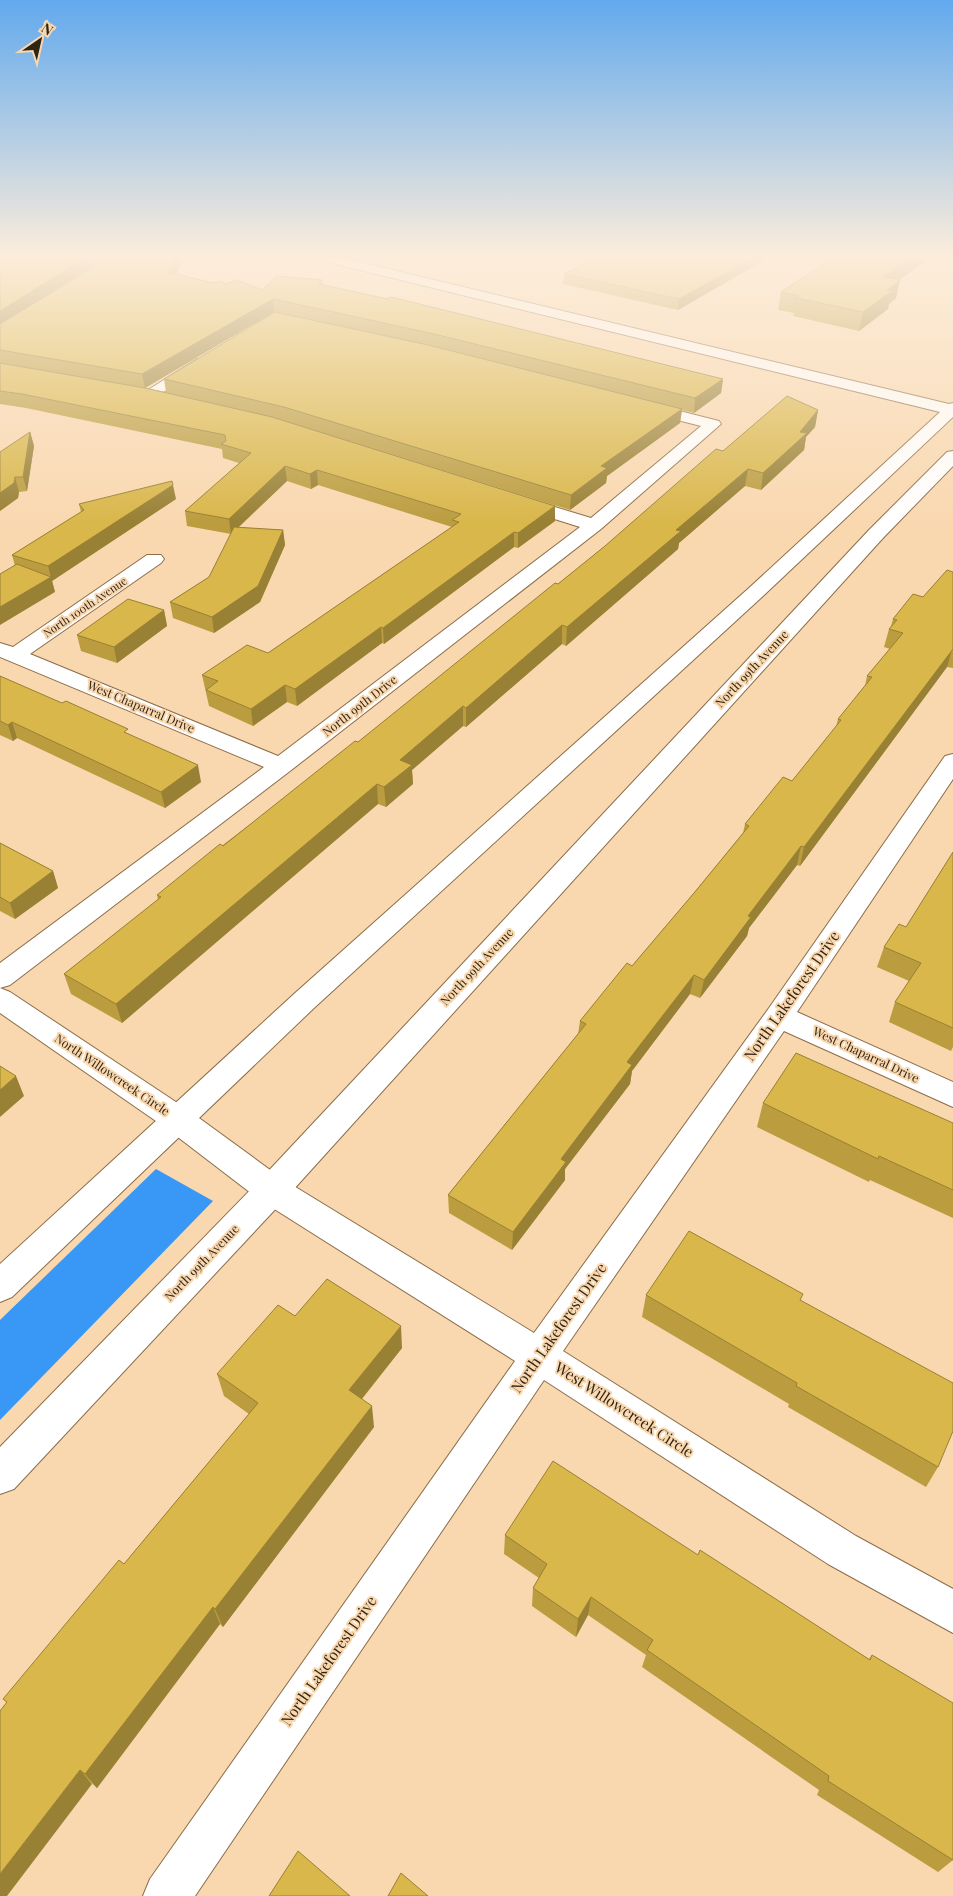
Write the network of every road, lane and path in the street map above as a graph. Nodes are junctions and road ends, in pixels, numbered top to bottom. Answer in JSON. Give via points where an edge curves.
{"nodes":[{"id":1,"x":712,"y":346,"type":"edge"},
{"id":2,"x":206,"y":359,"type":"edge"},
{"id":3,"x":129,"y":391,"type":"edge"},
{"id":4,"x":148,"y":395,"type":"junction"},
{"id":5,"x":166,"y":399,"type":"edge"},
{"id":6,"x":628,"y":403,"type":"edge"},
{"id":7,"x":952,"y":407,"type":"edge"},
{"id":8,"x":953,"y":456,"type":"edge"},
{"id":9,"x":508,"y":498,"type":"edge"},
{"id":10,"x":594,"y":525,"type":"junction"},
{"id":11,"x":154,"y":559,"type":"dead end"},
{"id":12,"x":8,"y":652,"type":"edge"},
{"id":13,"x":953,"y":761,"type":"edge"},
{"id":14,"x":282,"y":766,"type":"junction"},
{"id":15,"x":0,"y":978,"type":"edge"},
{"id":16,"x":0,"y":999,"type":"edge"},
{"id":17,"x":779,"y":1016,"type":"junction"},
{"id":18,"x":953,"y":1095,"type":"edge"},
{"id":19,"x":177,"y":1119,"type":"junction"},
{"id":20,"x":224,"y":1154,"type":"joint"},
{"id":21,"x":272,"y":1190,"type":"junction"},
{"id":22,"x":0,"y":1286,"type":"edge"},
{"id":23,"x":539,"y":1356,"type":"junction"},
{"id":24,"x":0,"y":1475,"type":"edge"},
{"id":25,"x":953,"y":1612,"type":"edge"},
{"id":26,"x":167,"y":1896,"type":"edge"}],
"edges":[{"from":1,"to":7,"type":"main road"},
{"from":2,"to":4,"type":"main road"},
{"from":3,"to":4,"type":"main road"},
{"from":4,"to":5,"type":"main road"},
{"from":6,"to":10,"type":"main road","name":"North 99th Drive","via":[[712,424]]},
{"from":7,"to":19,"type":"main road","via":[[756,592]]},
{"from":8,"to":21,"type":"main road","name":"North 99th Avenue","via":[[869,541]]},
{"from":9,"to":10,"type":"main road"},
{"from":10,"to":14,"type":"main road","name":"North 99th Drive"},
{"from":11,"to":12,"type":"main road","name":"North 100th Avenue"},
{"from":12,"to":14,"type":"main road","name":"West Chaparral Drive"},
{"from":13,"to":17,"type":"main road","name":"North Lakeforest Drive"},
{"from":14,"to":15,"type":"main road","name":"North 99th Drive"},
{"from":16,"to":19,"type":"main road","name":"North Willowcreek Circle"},
{"from":17,"to":18,"type":"main road","name":"West Chaparral Drive"},
{"from":17,"to":23,"type":"main road","name":"North Lakeforest Drive"},
{"from":19,"to":20,"type":"main road","name":"North Willowcreek Circle"},
{"from":19,"to":22,"type":"main road"},
{"from":20,"to":21,"type":"main road","name":"West Willowcreek Circle"},
{"from":21,"to":23,"type":"main road","name":"West Willowcreek Circle"},
{"from":21,"to":24,"type":"main road","name":"North 99th Avenue"},
{"from":23,"to":25,"type":"main road","name":"West Willowcreek Circle","via":[[842,1550]]},
{"from":23,"to":26,"type":"main road","name":"North Lakeforest Drive"}]}
